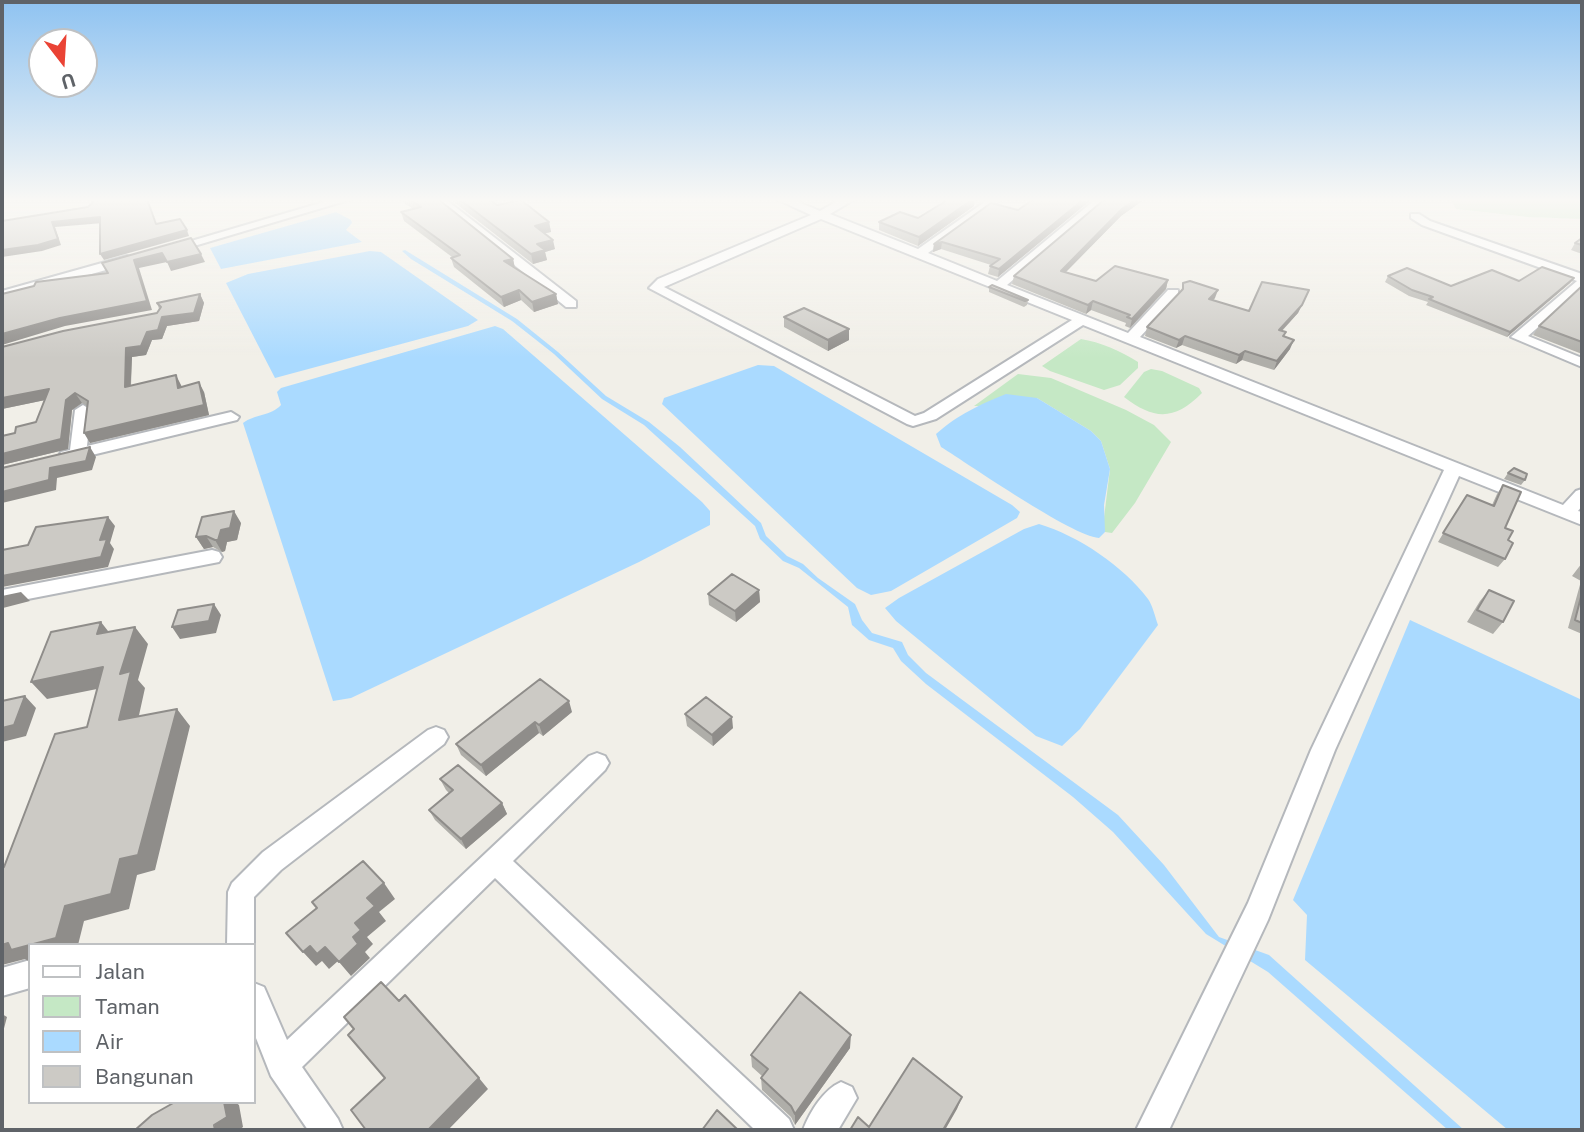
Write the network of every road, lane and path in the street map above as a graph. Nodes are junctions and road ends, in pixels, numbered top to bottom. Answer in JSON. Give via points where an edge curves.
{"nodes":[{"id":1,"x":158,"y":252,"type":"edge"},
{"id":2,"x":504,"y":252,"type":"edge"},
{"id":3,"x":729,"y":252,"type":"edge"},
{"id":4,"x":913,"y":252,"type":"edge"},
{"id":5,"x":922,"y":252,"type":"edge"},
{"id":6,"x":1039,"y":252,"type":"edge"},
{"id":7,"x":1504,"y":252,"type":"edge"},
{"id":8,"x":919,"y":254,"type":"junction"},
{"id":9,"x":1582,"y":281,"type":"edge"},
{"id":10,"x":998,"y":286,"type":"junction"},
{"id":11,"x":1173,"y":293,"type":"dead end"},
{"id":12,"x":2,"y":295,"type":"edge"},
{"id":13,"x":570,"y":304,"type":"dead end"},
{"id":14,"x":1083,"y":319,"type":"junction"},
{"id":15,"x":1130,"y":338,"type":"junction"},
{"id":16,"x":1582,"y":363,"type":"edge"},
{"id":17,"x":83,"y":410,"type":"edge"},
{"id":18,"x":231,"y":416,"type":"dead end"},
{"id":19,"x":78,"y":453,"type":"junction"},
{"id":20,"x":53,"y":460,"type":"edge"},
{"id":21,"x":1453,"y":470,"type":"junction"},
{"id":22,"x":1582,"y":495,"type":"edge"},
{"id":23,"x":1574,"y":516,"type":"edge"},
{"id":24,"x":212,"y":557,"type":"dead end"},
{"id":25,"x":2,"y":597,"type":"edge"},
{"id":26,"x":436,"y":737,"type":"dead end"},
{"id":27,"x":597,"y":763,"type":"dead end"},
{"id":28,"x":495,"y":861,"type":"junction"},
{"id":29,"x":241,"y":943,"type":"edge"},
{"id":30,"x":28,"y":975,"type":"edge"},
{"id":31,"x":2,"y":982,"type":"edge"},
{"id":32,"x":256,"y":1002,"type":"edge"},
{"id":33,"x":282,"y":1065,"type":"junction"},
{"id":34,"x":841,"y":1098,"type":"dead end"},
{"id":35,"x":327,"y":1130,"type":"edge"},
{"id":36,"x":778,"y":1130,"type":"edge"},
{"id":37,"x":819,"y":1130,"type":"edge"},
{"id":38,"x":1152,"y":1130,"type":"edge"}],
"edges":[{"from":1,"to":12,"type":"street"},
{"from":2,"to":13,"type":"street"},
{"from":3,"to":14,"type":"street","via":[[655,288],[913,421],[930,416]]},
{"from":4,"to":8,"type":"street"},
{"from":5,"to":8,"type":"street"},
{"from":6,"to":10,"type":"street"},
{"from":7,"to":9,"type":"street"},
{"from":8,"to":10,"type":"street"},
{"from":9,"to":16,"type":"street","via":[[1518,337]]},
{"from":10,"to":14,"type":"street"},
{"from":11,"to":15,"type":"street"},
{"from":14,"to":15,"type":"street"},
{"from":15,"to":21,"type":"street"},
{"from":17,"to":19,"type":"street"},
{"from":18,"to":19,"type":"street"},
{"from":19,"to":20,"type":"street"},
{"from":21,"to":23,"type":"street"},
{"from":21,"to":38,"type":"street","via":[[1323,750],[1258,911]]},
{"from":22,"to":23,"type":"street"},
{"from":24,"to":25,"type":"street"},
{"from":26,"to":29,"type":"street","via":[[272,861],[241,892]]},
{"from":27,"to":28,"type":"street"},
{"from":28,"to":33,"type":"street"},
{"from":28,"to":36,"type":"street"},
{"from":30,"to":31,"type":"street"},
{"from":32,"to":33,"type":"street"},
{"from":33,"to":35,"type":"street"},
{"from":34,"to":37,"type":"street"}]}
